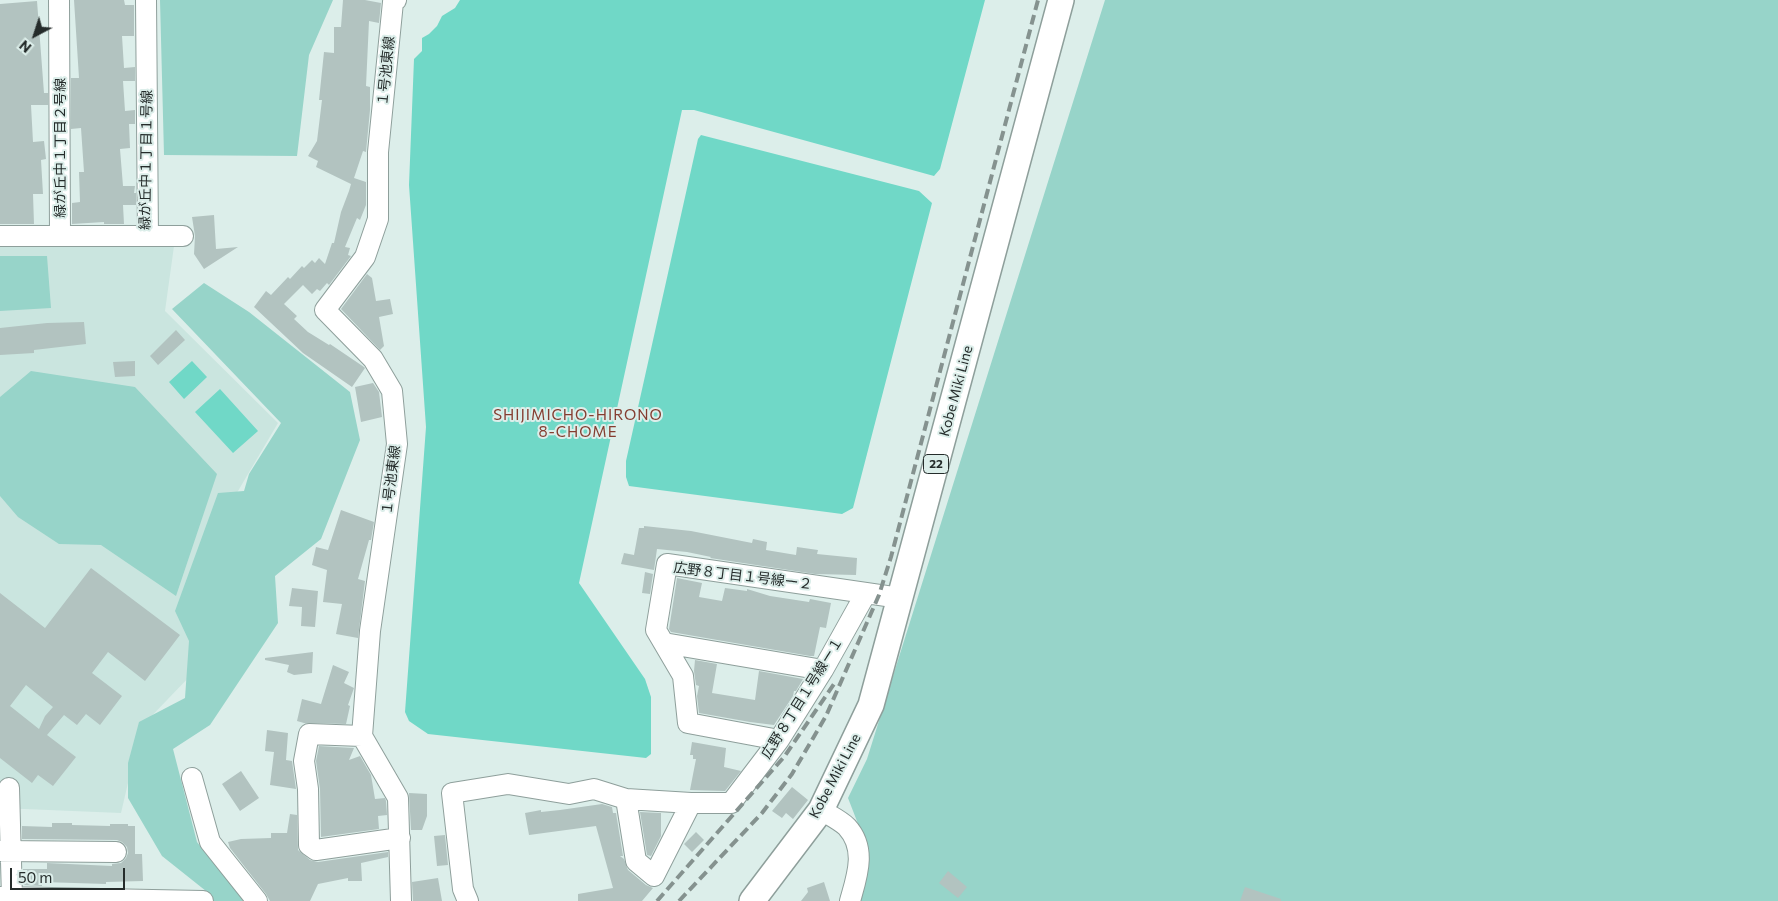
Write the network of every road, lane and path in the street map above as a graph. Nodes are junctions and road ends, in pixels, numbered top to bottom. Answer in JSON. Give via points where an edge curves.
{"nodes":[{"id":1,"x":59,"y":0,"type":"edge"},
{"id":2,"x":146,"y":0,"type":"edge"},
{"id":3,"x":396,"y":0,"type":"edge"},
{"id":4,"x":1061,"y":0,"type":"edge"},
{"id":5,"x":60,"y":235,"type":"junction"},
{"id":6,"x":0,"y":236,"type":"edge"},
{"id":7,"x":148,"y":236,"type":"junction"},
{"id":8,"x":183,"y":236,"type":"dead end"},
{"id":9,"x":866,"y":592,"type":"junction"},
{"id":10,"x":900,"y":598,"type":"junction"},
{"id":11,"x":664,"y":643,"type":"junction"},
{"id":12,"x":823,"y":670,"type":"junction"},
{"id":13,"x":362,"y":736,"type":"junction"},
{"id":14,"x":779,"y":740,"type":"junction"},
{"id":15,"x":192,"y":778,"type":"dead end"},
{"id":16,"x":9,"y":788,"type":"dead end"},
{"id":17,"x":626,"y":798,"type":"junction"},
{"id":18,"x":691,"y":803,"type":"junction"},
{"id":19,"x":820,"y":810,"type":"junction"},
{"id":20,"x":400,"y":838,"type":"junction"},
{"id":21,"x":5,"y":851,"type":"edge"},
{"id":22,"x":116,"y":852,"type":"dead end"},
{"id":23,"x":6,"y":897,"type":"edge"},
{"id":24,"x":202,"y":901,"type":"edge"},
{"id":25,"x":257,"y":901,"type":"edge"},
{"id":26,"x":401,"y":901,"type":"edge"},
{"id":27,"x":468,"y":901,"type":"edge"},
{"id":28,"x":752,"y":901,"type":"edge"},
{"id":29,"x":850,"y":901,"type":"edge"}],
"edges":[{"from":1,"to":5,"type":"street","name":"緑が丘中１丁目２号線"},
{"from":2,"to":7,"type":"street","name":"緑が丘中１丁目１号線"},
{"from":3,"to":13,"type":"street","name":"１号池東線","via":[[393,2],[378,152],[378,218],[366,257],[325,310],[373,359],[392,391],[397,444],[370,631]]},
{"from":4,"to":10,"type":"main road","name":"Kobe Miki Line","number":"22"},
{"from":5,"to":6,"type":"street","name":"緑が丘中１丁目１号線"},
{"from":5,"to":7,"type":"street","name":"緑が丘中１丁目１号線"},
{"from":7,"to":8,"type":"street"},
{"from":9,"to":10,"type":"street"},
{"from":9,"to":11,"type":"street","name":"広野８丁目１号線ー２","via":[[667,564],[656,630]]},
{"from":9,"to":12,"type":"street","name":"広野８丁目１号線ー１"},
{"from":10,"to":19,"type":"main road","name":"Kobe Miki Line","number":"22","via":[[871,705]]},
{"from":11,"to":12,"type":"street"},
{"from":11,"to":14,"type":"street","name":"広野８丁目１号線ー２","via":[[683,676],[688,723]]},
{"from":12,"to":14,"type":"street","name":"広野８丁目１号線ー１"},
{"from":13,"to":20,"type":"street","via":[[398,798]]},
{"from":13,"to":20,"type":"street","via":[[309,734],[304,761],[309,844],[316,850]]},
{"from":14,"to":18,"type":"street","name":"広野８丁目１号線ー１","via":[[731,802]]},
{"from":15,"to":25,"type":"street","via":[[210,842]]},
{"from":16,"to":21,"type":"street"},
{"from":17,"to":18,"type":"street","name":"広野８丁目１号線ー１"},
{"from":17,"to":18,"type":"street","via":[[636,861],[654,876]]},
{"from":17,"to":27,"type":"street","name":"広野８丁目１号線ー１","via":[[594,789],[569,794],[508,784],[452,793],[463,889]]},
{"from":19,"to":28,"type":"main road","name":"Kobe Miki Line","number":"22"},
{"from":19,"to":29,"type":"street","via":[[846,826],[858,846],[859,866]]},
{"from":20,"to":26,"type":"street"},
{"from":21,"to":22,"type":"street"},
{"from":21,"to":23,"type":"street"},
{"from":23,"to":24,"type":"street"}]}
